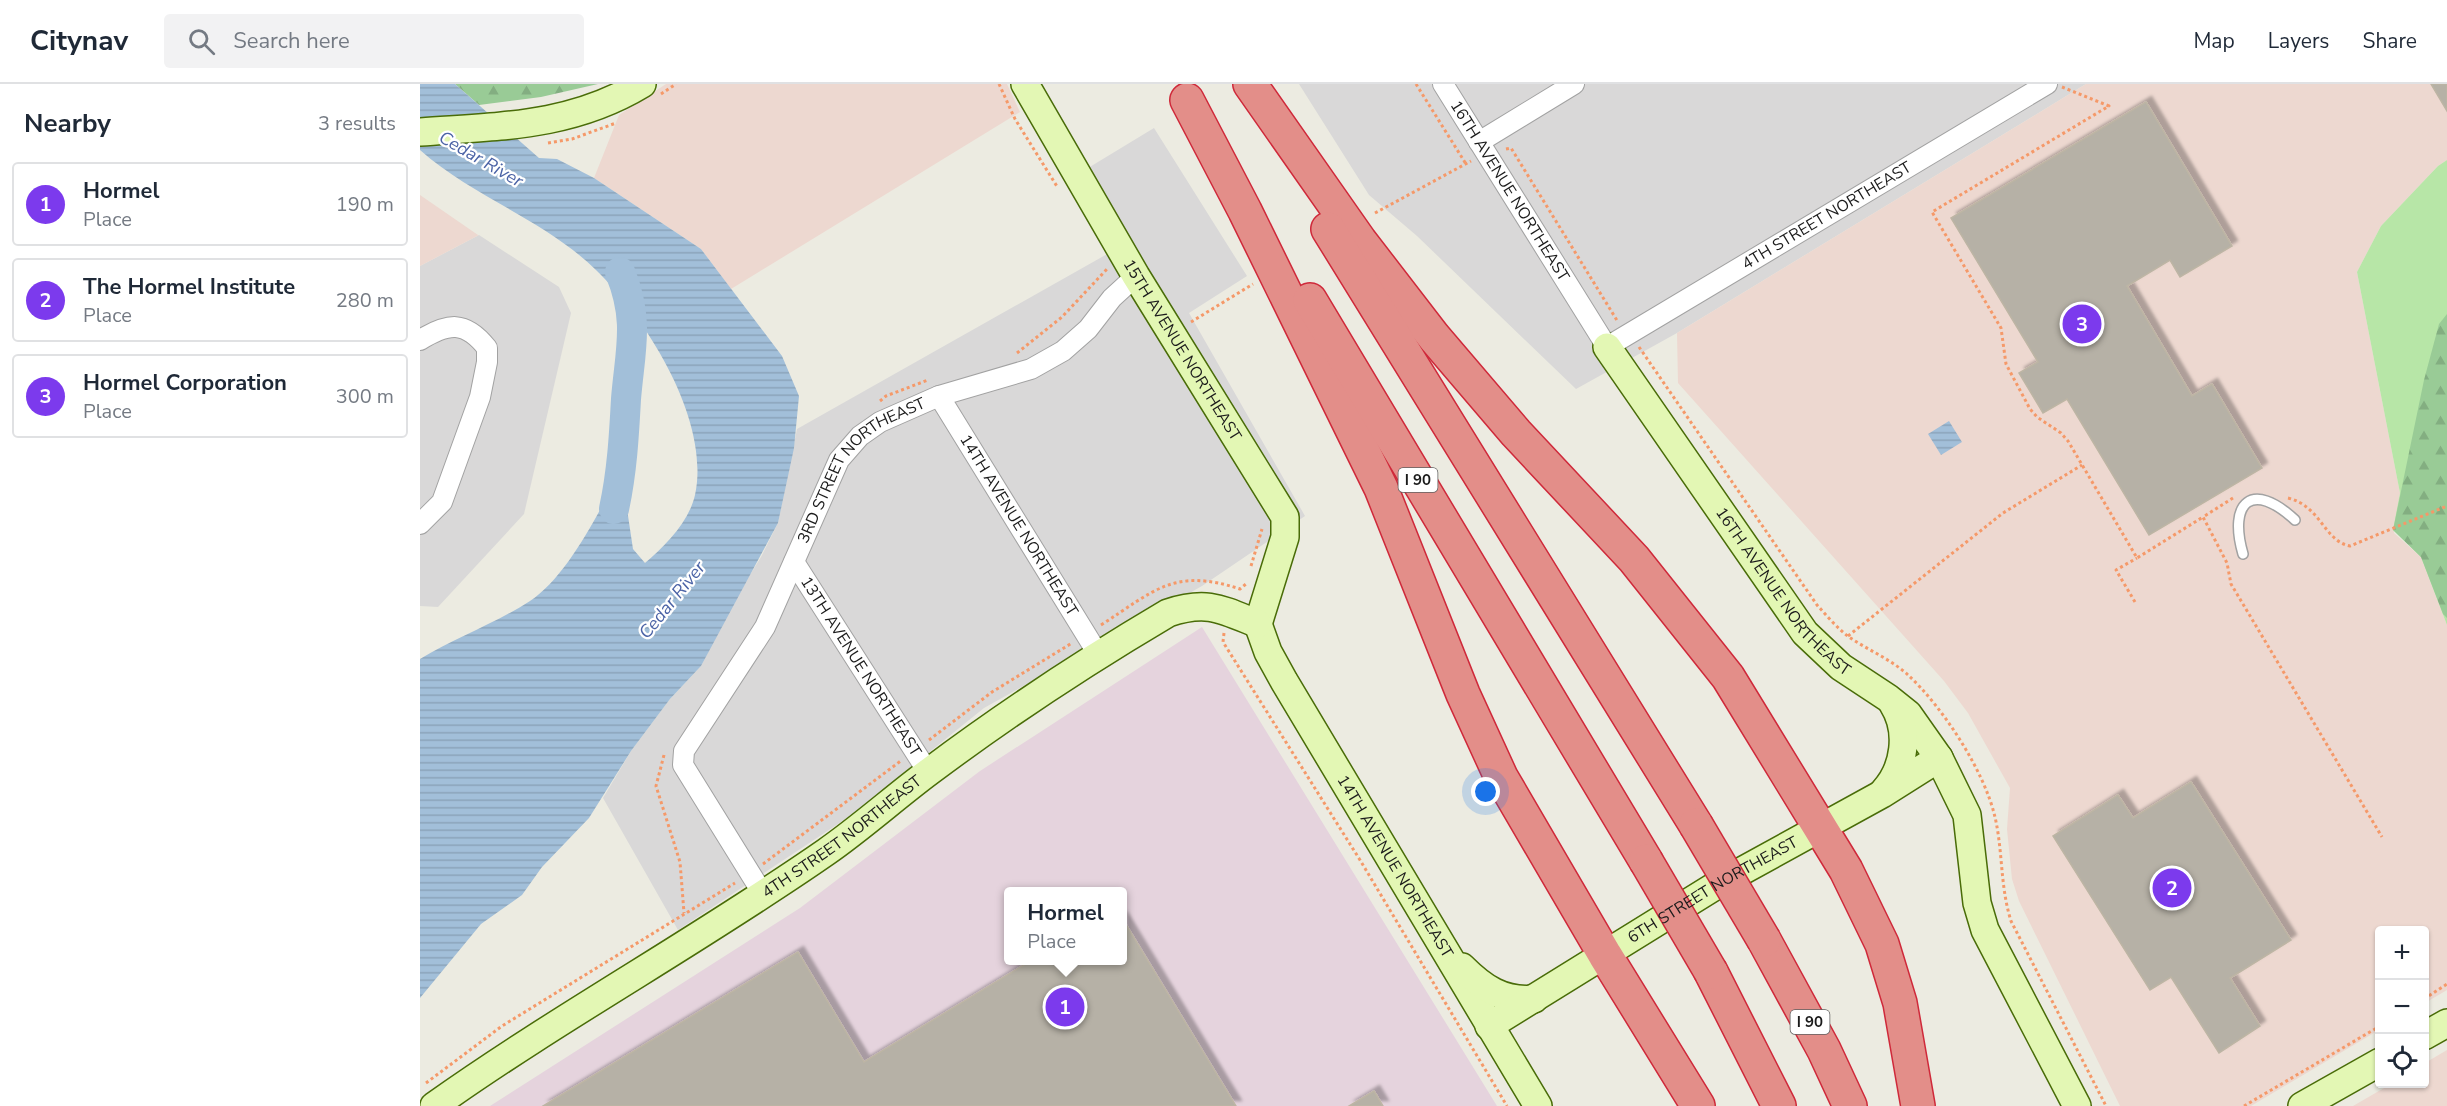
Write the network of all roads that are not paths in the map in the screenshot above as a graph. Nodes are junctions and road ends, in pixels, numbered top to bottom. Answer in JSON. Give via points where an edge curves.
{"nodes":[{"id":1,"x":642,"y":84,"type":"edge"},
{"id":2,"x":1025,"y":84,"type":"edge"},
{"id":3,"x":1240,"y":84,"type":"edge"},
{"id":4,"x":1250,"y":84,"type":"edge"},
{"id":5,"x":1443,"y":84,"type":"edge"},
{"id":6,"x":1574,"y":84,"type":"edge"},
{"id":7,"x":2037,"y":87,"type":"edge"},
{"id":8,"x":1182,"y":92,"type":"edge"},
{"id":9,"x":420,"y":132,"type":"edge"},
{"id":10,"x":1479,"y":142,"type":"junction"},
{"id":11,"x":1136,"y":276,"type":"junction"},
{"id":12,"x":420,"y":340,"type":"edge"},
{"id":13,"x":1607,"y":347,"type":"junction"},
{"id":14,"x":934,"y":388,"type":"junction"},
{"id":15,"x":2295,"y":520,"type":"dead end"},
{"id":16,"x":420,"y":524,"type":"edge"},
{"id":17,"x":2243,"y":554,"type":"dead end"},
{"id":18,"x":794,"y":562,"type":"junction"},
{"id":19,"x":1258,"y":624,"type":"junction"},
{"id":20,"x":1093,"y":644,"type":"junction"},
{"id":21,"x":1891,"y":700,"type":"junction"},
{"id":22,"x":1940,"y":758,"type":"junction"},
{"id":23,"x":922,"y":761,"type":"junction"},
{"id":24,"x":1882,"y":794,"type":"junction"},
{"id":25,"x":1822,"y":828,"type":"junction"},
{"id":26,"x":757,"y":884,"type":"junction"},
{"id":27,"x":1439,"y":941,"type":"junction"},
{"id":28,"x":1605,"y":955,"type":"junction"},
{"id":29,"x":1534,"y":999,"type":"junction"},
{"id":30,"x":2447,"y":1023,"type":"edge"},
{"id":31,"x":1489,"y":1026,"type":"junction"},
{"id":32,"x":2428,"y":1034,"type":"edge"},
{"id":33,"x":2375,"y":1064,"type":"edge"},
{"id":34,"x":434,"y":1106,"type":"edge"},
{"id":35,"x":1538,"y":1106,"type":"edge"},
{"id":36,"x":1698,"y":1106,"type":"edge"},
{"id":37,"x":1779,"y":1106,"type":"edge"},
{"id":38,"x":1850,"y":1106,"type":"edge"},
{"id":39,"x":1918,"y":1106,"type":"edge"},
{"id":40,"x":2077,"y":1106,"type":"edge"},
{"id":41,"x":2302,"y":1106,"type":"edge"}],
"edges":[{"from":1,"to":9,"type":"street","via":[[592,109],[529,124]]},
{"from":2,"to":11,"type":"street","name":"15TH AVENUE NORTHEAST"},
{"from":3,"to":38,"type":"highway","number":"I 90","bridge":true,"via":[[1696,825],[1820,1041]]},
{"from":4,"to":25,"type":"highway","via":[[1360,241],[1434,337],[1699,637],[1766,735]]},
{"from":5,"to":10,"type":"street","name":"16TH AVENUE NORTHEAST"},
{"from":6,"to":10,"type":"street"},
{"from":7,"to":13,"type":"street","name":"4TH STREET NORTHEAST"},
{"from":8,"to":28,"type":"highway","via":[[1381,488],[1463,694],[1502,777]]},
{"from":8,"to":37,"type":"highway","number":"I 90","bridge":true,"via":[[1319,313],[1712,972]]},
{"from":10,"to":13,"type":"street","name":"16TH AVENUE NORTHEAST"},
{"from":11,"to":14,"type":"street","name":"3RD STREET NORTHEAST","via":[[1064,351],[1030,369]]},
{"from":11,"to":19,"type":"street","name":"15TH AVENUE NORTHEAST","via":[[1285,517],[1285,537]]},
{"from":12,"to":16,"type":"street","via":[[437,329],[454,326],[470,330],[487,348],[487,362],[480,397],[442,502]]},
{"from":13,"to":21,"type":"street","name":"16TH AVENUE NORTHEAST","via":[[1805,633],[1841,668]]},
{"from":14,"to":18,"type":"street","name":"3RD STREET NORTHEAST","via":[[860,436],[839,460]]},
{"from":14,"to":20,"type":"street","name":"14TH AVENUE NORTHEAST"},
{"from":15,"to":17,"type":"lane","via":[[2270,500],[2262,498],[2247,504],[2238,522]]},
{"from":18,"to":23,"type":"street","name":"13TH AVENUE NORTHEAST"},
{"from":18,"to":26,"type":"street","name":"3RD STREET NORTHEAST","via":[[765,627],[684,751],[683,765]]},
{"from":19,"to":20,"type":"street","name":"4TH STREET NORTHEAST","via":[[1222,609],[1191,605]]},
{"from":19,"to":27,"type":"street","name":"14TH AVENUE NORTHEAST","via":[[1284,681]]},
{"from":20,"to":23,"type":"street","name":"4TH STREET NORTHEAST","via":[[1024,703]]},
{"from":21,"to":22,"type":"street","name":"16TH AVENUE NORTHEAST","via":[[1908,714]]},
{"from":21,"to":24,"type":"street","via":[[1901,722],[1903,750],[1897,773]]},
{"from":22,"to":24,"type":"street","name":"6TH STREET NORTHEAST"},
{"from":22,"to":40,"type":"street","name":"16TH AVENUE NORTHEAST","via":[[1967,815],[1977,903],[1985,930]]},
{"from":23,"to":26,"type":"street","name":"4TH STREET NORTHEAST","via":[[844,839]]},
{"from":24,"to":25,"type":"street","name":"6TH STREET NORTHEAST"},
{"from":25,"to":28,"type":"street","name":"6TH STREET NORTHEAST","via":[[1752,863]]},
{"from":25,"to":39,"type":"highway","via":[[1882,944],[1899,1003]]},
{"from":26,"to":34,"type":"street","name":"4TH STREET NORTHEAST"},
{"from":27,"to":29,"type":"street","via":[[1482,986],[1511,999]]},
{"from":27,"to":31,"type":"street","name":"14TH AVENUE NORTHEAST"},
{"from":28,"to":29,"type":"street","name":"6TH STREET NORTHEAST"},
{"from":28,"to":36,"type":"highway"},
{"from":29,"to":31,"type":"street","name":"6TH STREET NORTHEAST"},
{"from":30,"to":32,"type":"street"},
{"from":31,"to":35,"type":"street","name":"14TH AVENUE NORTHEAST"},
{"from":33,"to":41,"type":"street"}]}
